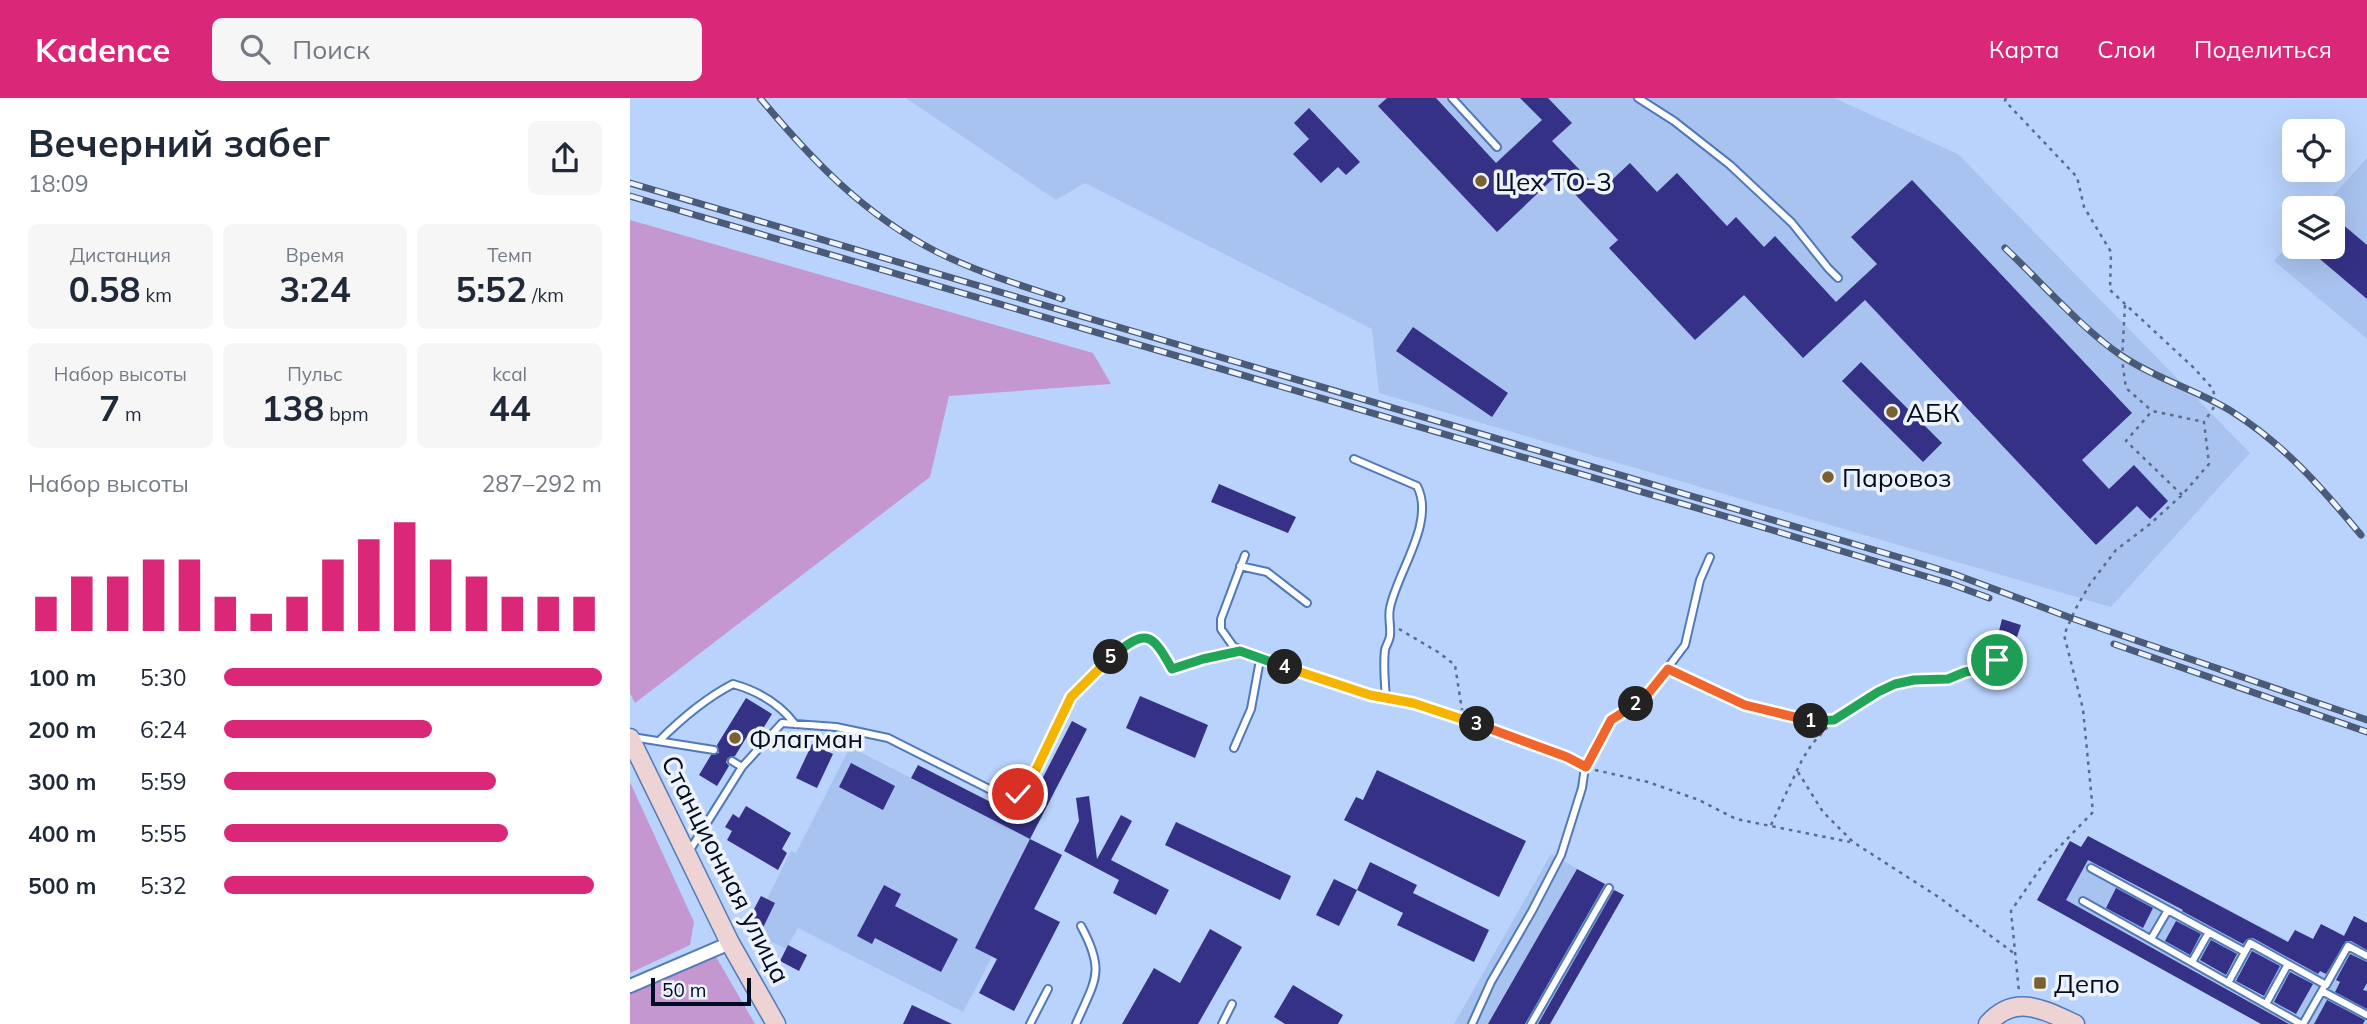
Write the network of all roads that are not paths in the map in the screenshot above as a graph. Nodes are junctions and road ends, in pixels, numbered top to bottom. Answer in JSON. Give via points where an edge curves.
{"nodes":[{"id":1,"x":1452,"y":98,"type":"edge"},
{"id":2,"x":1638,"y":98,"type":"edge"},
{"id":3,"x":1497,"y":147,"type":"dead end"},
{"id":4,"x":1838,"y":278,"type":"dead end"},
{"id":5,"x":1354,"y":460,"type":"dead end"},
{"id":6,"x":1245,"y":555,"type":"dead end"},
{"id":7,"x":1710,"y":557,"type":"dead end"},
{"id":8,"x":1240,"y":566,"type":"junction"},
{"id":9,"x":1307,"y":603,"type":"dead end"},
{"id":10,"x":1240,"y":651,"type":"junction"},
{"id":11,"x":1260,"y":660,"type":"junction"},
{"id":12,"x":1386,"y":698,"type":"junction"},
{"id":13,"x":795,"y":724,"type":"junction"},
{"id":14,"x":630,"y":737,"type":"edge"},
{"id":15,"x":659,"y":741,"type":"junction"},
{"id":16,"x":1234,"y":748,"type":"dead end"},
{"id":17,"x":714,"y":750,"type":"dead end"},
{"id":18,"x":732,"y":761,"type":"dead end"},
{"id":19,"x":742,"y":767,"type":"junction"},
{"id":20,"x":1586,"y":767,"type":"junction"},
{"id":21,"x":688,"y":855,"type":"junction"},
{"id":22,"x":2091,"y":868,"type":"dead end"},
{"id":23,"x":1609,"y":888,"type":"dead end"},
{"id":24,"x":2083,"y":901,"type":"dead end"},
{"id":25,"x":2168,"y":910,"type":"junction"},
{"id":26,"x":1082,"y":926,"type":"dead end"},
{"id":27,"x":2209,"y":932,"type":"junction"},
{"id":28,"x":2151,"y":939,"type":"junction"},
{"id":29,"x":730,"y":943,"type":"junction"},
{"id":30,"x":2245,"y":952,"type":"junction"},
{"id":31,"x":2367,"y":956,"type":"edge"},
{"id":32,"x":2192,"y":962,"type":"junction"},
{"id":33,"x":2288,"y":964,"type":"junction"},
{"id":34,"x":2228,"y":983,"type":"junction"},
{"id":35,"x":630,"y":986,"type":"edge"},
{"id":36,"x":2324,"y":988,"type":"junction"},
{"id":37,"x":1048,"y":989,"type":"dead end"},
{"id":38,"x":1232,"y":1004,"type":"dead end"},
{"id":39,"x":2266,"y":1004,"type":"junction"},
{"id":40,"x":2367,"y":1015,"type":"edge"},
{"id":41,"x":776,"y":1024,"type":"edge"},
{"id":42,"x":1030,"y":1024,"type":"edge"},
{"id":43,"x":1076,"y":1024,"type":"edge"},
{"id":44,"x":1222,"y":1024,"type":"edge"},
{"id":45,"x":1472,"y":1024,"type":"edge"},
{"id":46,"x":1531,"y":1024,"type":"edge"},
{"id":47,"x":1988,"y":1024,"type":"edge"},
{"id":48,"x":2075,"y":1024,"type":"edge"},
{"id":49,"x":2302,"y":1024,"type":"edge"}],
"edges":[{"from":1,"to":3,"type":"lane"},
{"from":2,"to":4,"type":"lane","via":[[1730,165],[1792,223]]},
{"from":5,"to":12,"type":"lane","via":[[1417,486],[1422,496],[1420,526],[1390,605]]},
{"from":6,"to":8,"type":"lane"},
{"from":7,"to":20,"type":"lane","via":[[1685,646],[1647,695],[1611,720]]},
{"from":8,"to":9,"type":"lane","via":[[1267,572]]},
{"from":8,"to":10,"type":"lane","via":[[1221,619],[1221,629]]},
{"from":10,"to":11,"type":"lane"},
{"from":10,"to":13,"type":"lane","via":[[1172,669],[1158,644],[1147,638],[1132,641],[1071,697],[1033,776],[1018,794],[991,790],[888,738]]},
{"from":11,"to":12,"type":"lane"},
{"from":11,"to":16,"type":"lane","via":[[1251,709]]},
{"from":12,"to":20,"type":"lane","via":[[1464,719]]},
{"from":13,"to":15,"type":"lane","via":[[783,709],[733,684],[681,719]]},
{"from":13,"to":19,"type":"lane","via":[[782,723]]},
{"from":14,"to":15,"type":"lane"},
{"from":14,"to":21,"type":"main road","name":"Станционная улица"},
{"from":15,"to":17,"type":"lane"},
{"from":18,"to":19,"type":"lane"},
{"from":19,"to":21,"type":"lane"},
{"from":20,"to":45,"type":"lane","via":[[1561,855]]},
{"from":21,"to":29,"type":"main road","name":"Станционная улица"},
{"from":22,"to":25,"type":"lane"},
{"from":23,"to":46,"type":"lane"},
{"from":24,"to":28,"type":"lane"},
{"from":25,"to":27,"type":"lane"},
{"from":25,"to":28,"type":"lane"},
{"from":26,"to":43,"type":"lane","via":[[1093,949],[1096,977]]},
{"from":27,"to":30,"type":"lane"},
{"from":27,"to":32,"type":"lane"},
{"from":28,"to":32,"type":"lane"},
{"from":29,"to":35,"type":"street"},
{"from":29,"to":41,"type":"main road","name":"Станционная улица"},
{"from":30,"to":33,"type":"lane","via":[[2249,943]]},
{"from":30,"to":34,"type":"lane"},
{"from":31,"to":36,"type":"lane","via":[[2348,946]]},
{"from":32,"to":34,"type":"lane"},
{"from":33,"to":36,"type":"lane"},
{"from":33,"to":39,"type":"lane"},
{"from":34,"to":39,"type":"lane"},
{"from":36,"to":40,"type":"lane"},
{"from":36,"to":49,"type":"lane"},
{"from":37,"to":42,"type":"lane"},
{"from":38,"to":44,"type":"lane"},
{"from":39,"to":49,"type":"lane"},
{"from":47,"to":48,"type":"main road","via":[[1998,1012],[2018,1006],[2036,1008]]}]}
